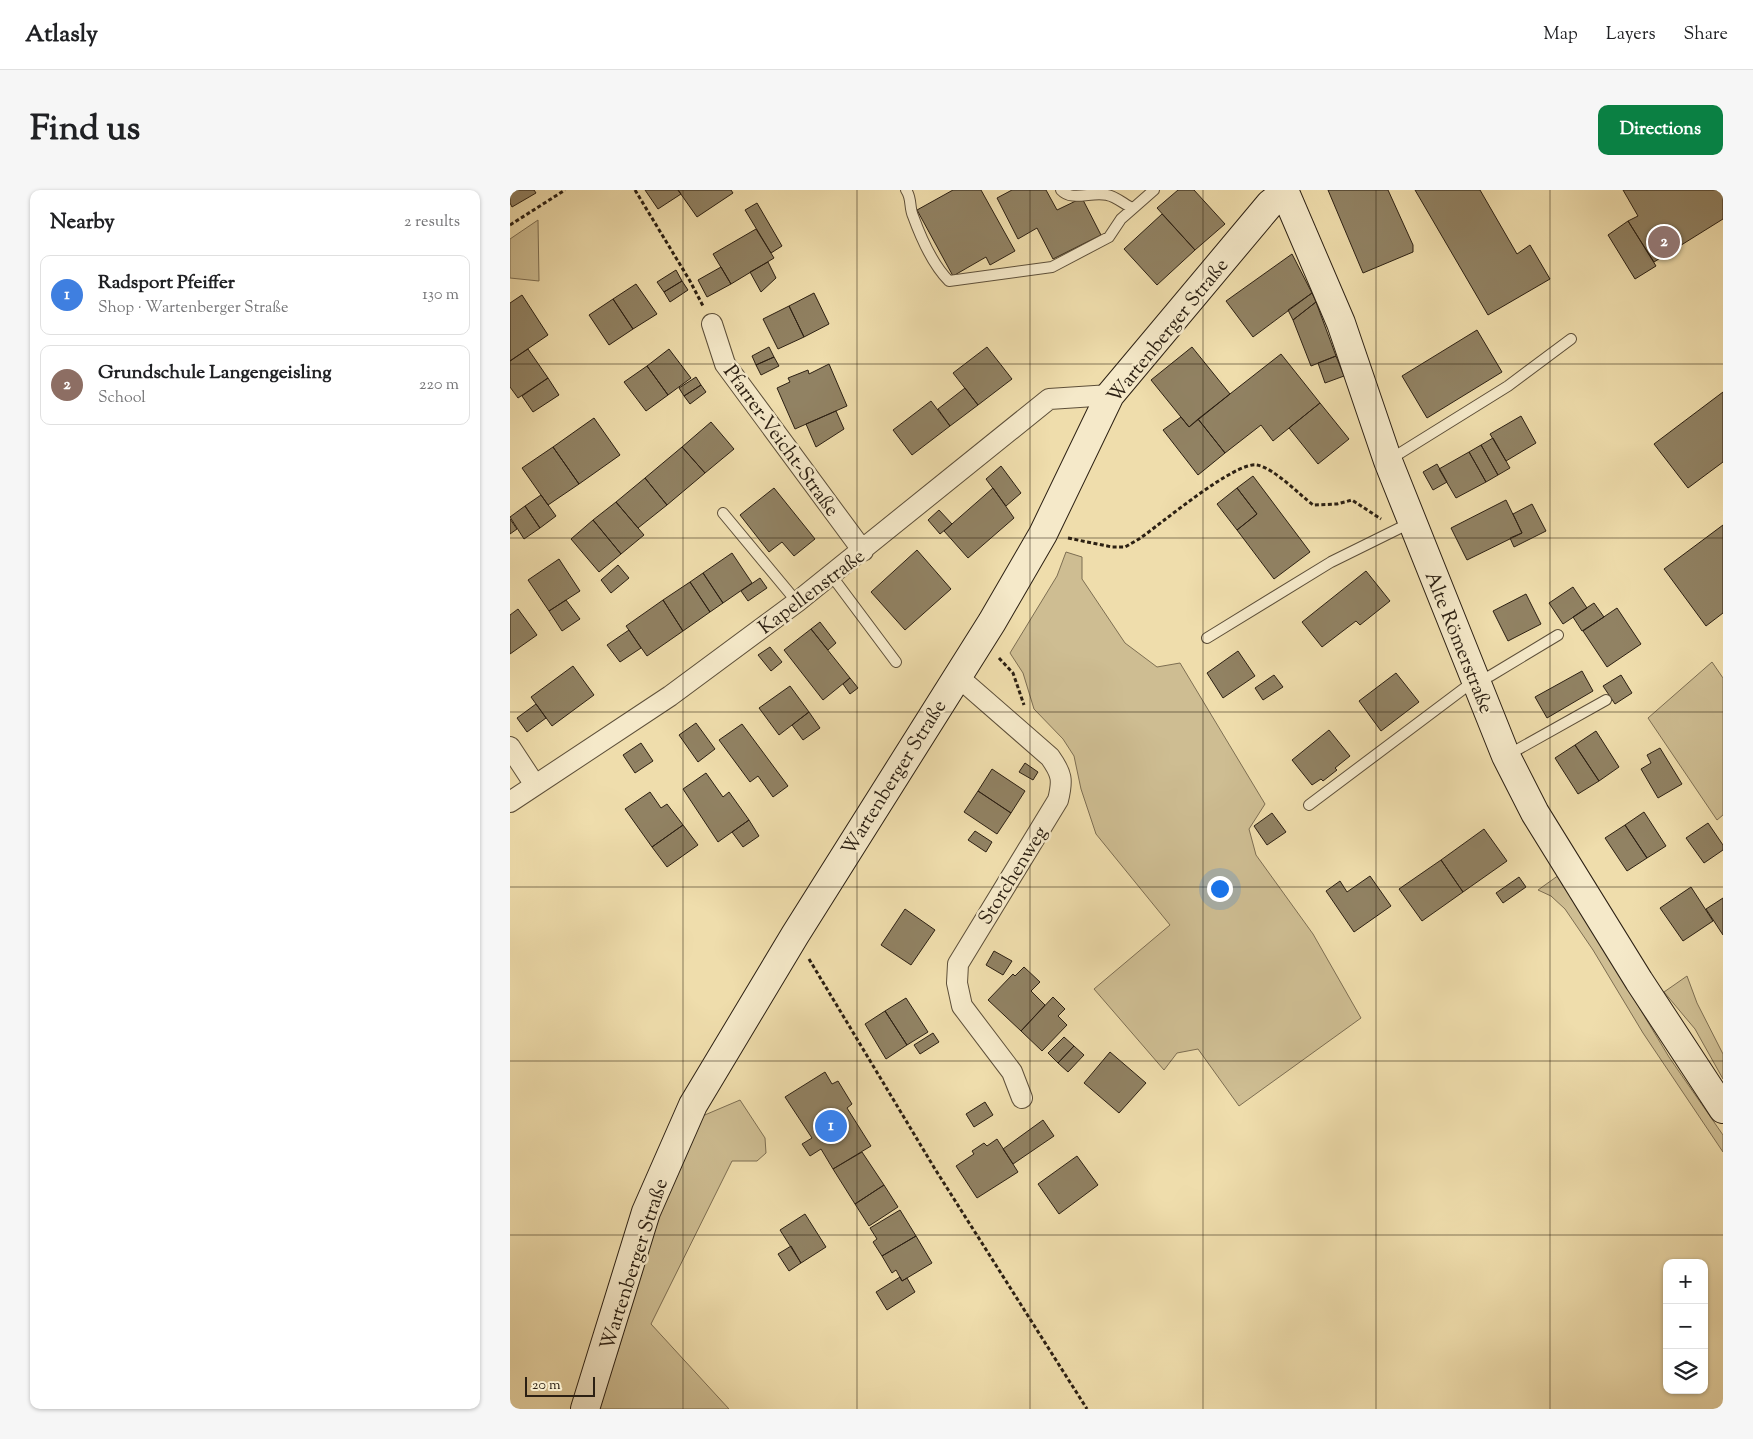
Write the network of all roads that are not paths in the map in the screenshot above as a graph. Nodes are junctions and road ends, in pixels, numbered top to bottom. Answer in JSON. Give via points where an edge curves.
{"nodes":[{"id":1,"x":906,"y":190,"type":"edge"},
{"id":2,"x":1061,"y":190,"type":"edge"},
{"id":3,"x":1154,"y":190,"type":"edge"},
{"id":4,"x":1285,"y":191,"type":"edge"},
{"id":5,"x":1132,"y":208,"type":"junction"},
{"id":6,"x":712,"y":324,"type":"road end"},
{"id":7,"x":1571,"y":339,"type":"dead end"},
{"id":8,"x":1110,"y":395,"type":"junction"},
{"id":9,"x":1388,"y":461,"type":"junction"},
{"id":10,"x":723,"y":513,"type":"dead end"},
{"id":11,"x":1404,"y":526,"type":"junction"},
{"id":12,"x":862,"y":551,"type":"junction"},
{"id":13,"x":831,"y":575,"type":"junction"},
{"id":14,"x":797,"y":602,"type":"junction"},
{"id":15,"x":1558,"y":635,"type":"dead end"},
{"id":16,"x":1207,"y":638,"type":"dead end"},
{"id":17,"x":896,"y":662,"type":"dead end"},
{"id":18,"x":956,"y":675,"type":"junction"},
{"id":19,"x":1474,"y":681,"type":"junction"},
{"id":20,"x":1606,"y":700,"type":"dead end"},
{"id":21,"x":510,"y":747,"type":"edge"},
{"id":22,"x":1506,"y":756,"type":"junction"},
{"id":23,"x":535,"y":785,"type":"junction"},
{"id":24,"x":510,"y":802,"type":"edge"},
{"id":25,"x":1309,"y":805,"type":"dead end"},
{"id":26,"x":1022,"y":1098,"type":"dead end"},
{"id":27,"x":1723,"y":1109,"type":"edge"},
{"id":28,"x":585,"y":1409,"type":"edge"}],
"edges":[{"from":1,"to":5,"type":"lane","via":[[922,236],[937,266],[949,281],[1052,267],[1109,237]]},
{"from":2,"to":5,"type":"lane","via":[[1075,197],[1089,193],[1109,195]]},
{"from":3,"to":5,"type":"lane"},
{"from":4,"to":8,"type":"main road","name":"Wartenberger Straße","via":[[1270,204]]},
{"from":4,"to":9,"type":"main road","name":"Alte Römerstraße","via":[[1341,324]]},
{"from":6,"to":12,"type":"street","name":"Pfarrer-Veicht-Straße","via":[[726,364]]},
{"from":7,"to":9,"type":"lane","via":[[1508,386]]},
{"from":8,"to":12,"type":"street","name":"Kapellenstraße","via":[[1049,399]]},
{"from":8,"to":18,"type":"main road","name":"Wartenberger Straße","via":[[1043,534],[992,622]]},
{"from":9,"to":11,"type":"main road","name":"Alte Römerstraße"},
{"from":10,"to":14,"type":"lane"},
{"from":11,"to":16,"type":"lane","via":[[1331,562]]},
{"from":11,"to":19,"type":"main road","name":"Alte Römerstraße"},
{"from":12,"to":13,"type":"street","name":"Kapellenstraße"},
{"from":13,"to":14,"type":"street","name":"Kapellenstraße"},
{"from":13,"to":17,"type":"lane"},
{"from":14,"to":23,"type":"street","name":"Kapellenstraße","via":[[670,696]]},
{"from":15,"to":19,"type":"lane","via":[[1490,676]]},
{"from":18,"to":26,"type":"street","name":"Storchenweg","via":[[1050,757],[1059,771],[1062,784],[1058,800],[958,964],[957,984],[962,1006],[1012,1072]]},
{"from":18,"to":28,"type":"main road","name":"Wartenberger Straße","via":[[693,1105],[646,1212]]},
{"from":19,"to":22,"type":"main road","name":"Alte Römerstraße"},
{"from":19,"to":25,"type":"lane"},
{"from":20,"to":22,"type":"lane"},
{"from":21,"to":23,"type":"street"},
{"from":22,"to":27,"type":"main road","name":"Alte Römerstraße","via":[[1535,813]]},
{"from":23,"to":24,"type":"street","name":"Kapellenstraße"}]}
